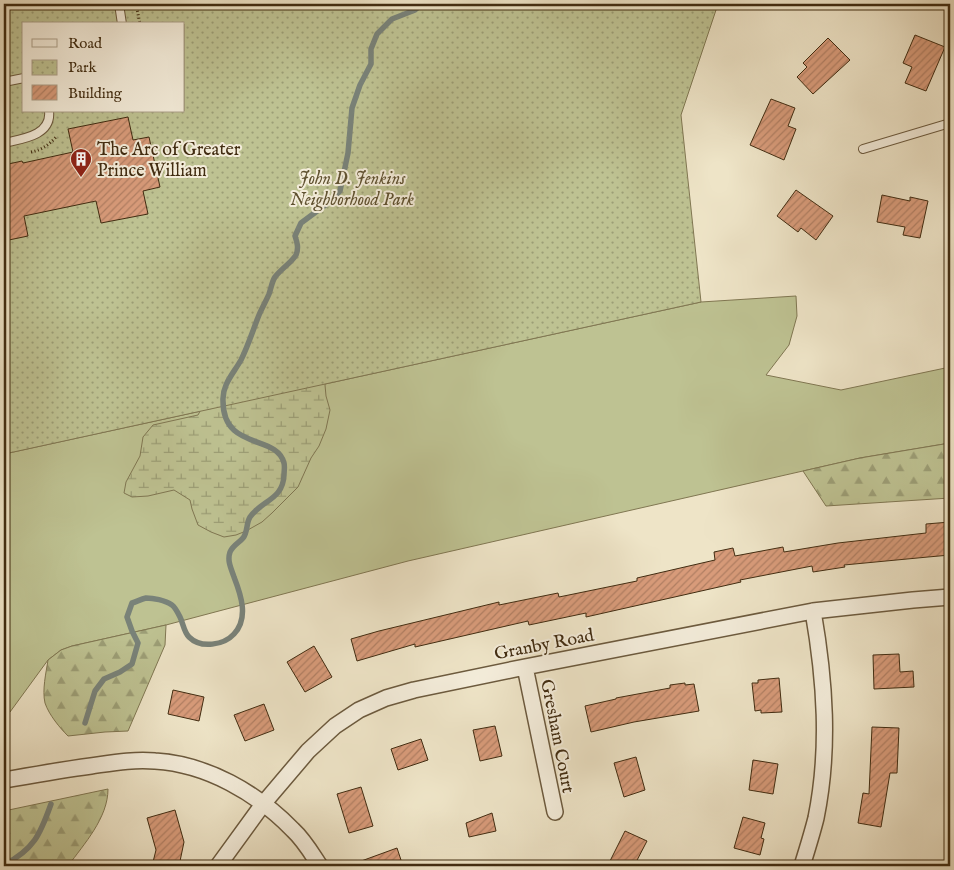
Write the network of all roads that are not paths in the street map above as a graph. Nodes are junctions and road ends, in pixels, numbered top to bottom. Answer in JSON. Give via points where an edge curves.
{"nodes":[{"id":1,"x":119,"y":4,"type":"edge"},
{"id":2,"x":122,"y":22,"type":"edge"},
{"id":3,"x":22,"y":78,"type":"edge"},
{"id":4,"x":4,"y":82,"type":"edge"},
{"id":5,"x":49,"y":112,"type":"edge"},
{"id":6,"x":950,"y":124,"type":"edge"},
{"id":7,"x":4,"y":143,"type":"edge"},
{"id":8,"x":863,"y":149,"type":"dead end"},
{"id":9,"x":950,"y":597,"type":"edge"},
{"id":10,"x":814,"y":611,"type":"junction"},
{"id":11,"x":525,"y":667,"type":"junction"},
{"id":12,"x":4,"y":780,"type":"edge"},
{"id":13,"x":263,"y":804,"type":"junction"},
{"id":14,"x":555,"y":812,"type":"dead end"},
{"id":15,"x":218,"y":866,"type":"edge"},
{"id":16,"x":320,"y":866,"type":"edge"},
{"id":17,"x":802,"y":866,"type":"edge"}],
"edges":[{"from":1,"to":2,"type":"lane"},
{"from":3,"to":4,"type":"lane"},
{"from":5,"to":7,"type":"lane","via":[[48,121],[40,132]]},
{"from":6,"to":8,"type":"lane"},
{"from":9,"to":10,"type":"street","name":"Granby Road"},
{"from":10,"to":11,"type":"street","name":"Granby Road"},
{"from":10,"to":17,"type":"street","via":[[825,698],[824,747],[816,817]]},
{"from":11,"to":13,"type":"street","name":"Granby Road","via":[[414,690],[359,710],[335,726],[308,751]]},
{"from":11,"to":14,"type":"street","name":"Gresham Court"},
{"from":12,"to":13,"type":"street","via":[[127,760],[156,761],[186,766],[220,778]]},
{"from":13,"to":15,"type":"street","name":"Granby Road"},
{"from":13,"to":16,"type":"street","via":[[294,830]]}]}
